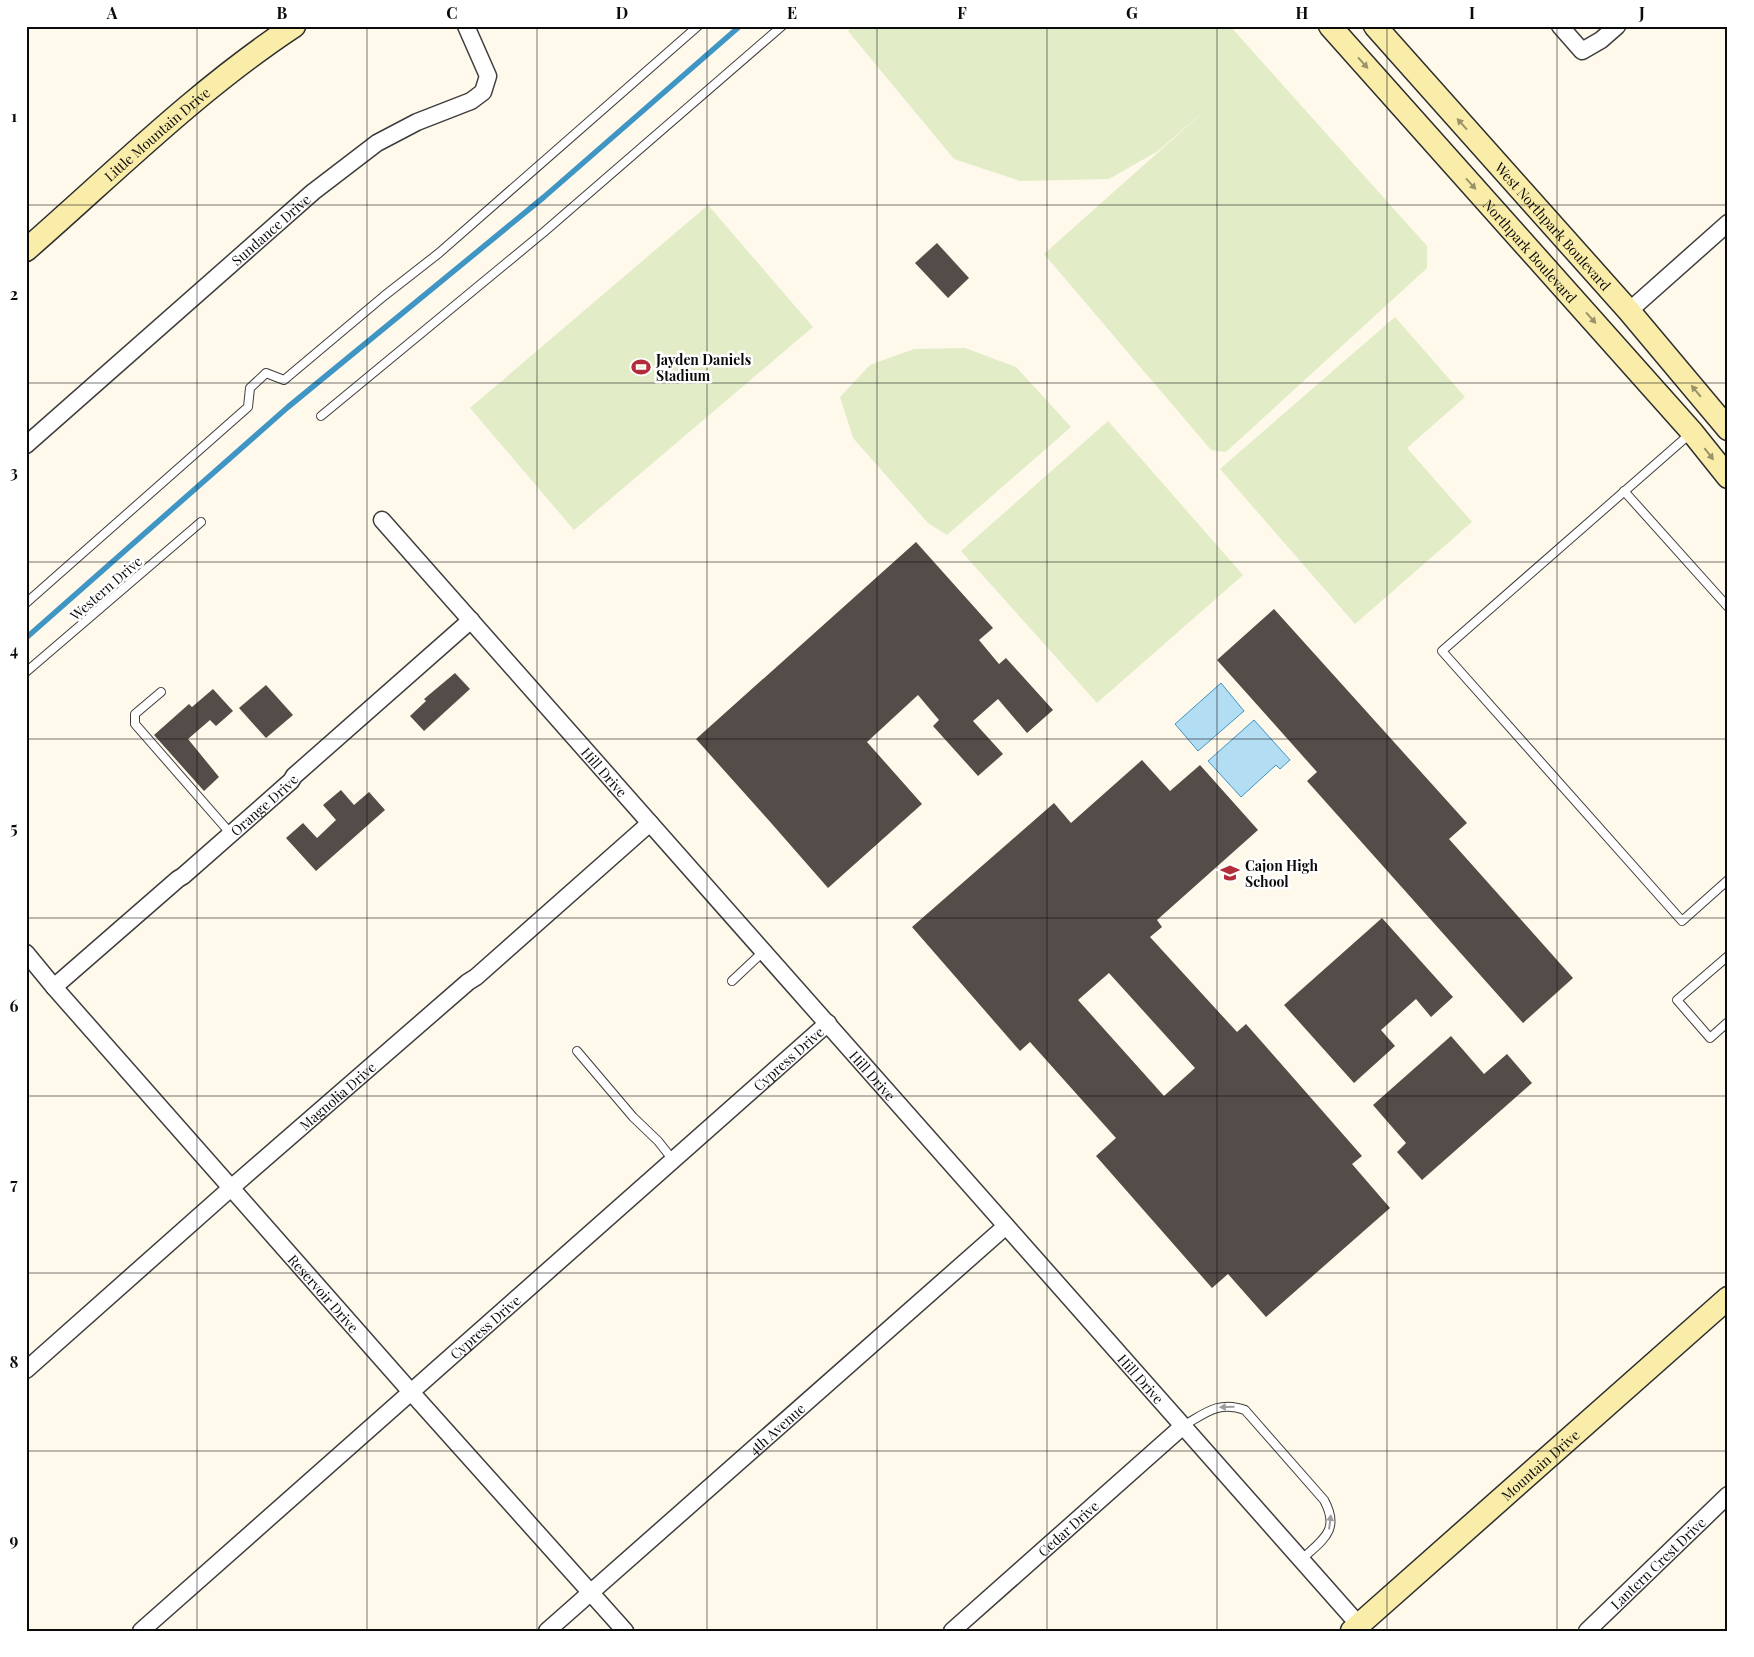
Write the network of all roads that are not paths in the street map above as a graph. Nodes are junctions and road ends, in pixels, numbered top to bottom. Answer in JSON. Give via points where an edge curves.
{"nodes":[{"id":1,"x":294,"y":26,"type":"edge"},
{"id":2,"x":466,"y":26,"type":"edge"},
{"id":3,"x":698,"y":26,"type":"edge"},
{"id":4,"x":782,"y":26,"type":"edge"},
{"id":5,"x":1330,"y":26,"type":"edge"},
{"id":6,"x":1375,"y":26,"type":"edge"},
{"id":7,"x":1560,"y":26,"type":"edge"},
{"id":8,"x":1617,"y":26,"type":"edge"},
{"id":9,"x":1728,"y":223,"type":"edge"},
{"id":10,"x":26,"y":250,"type":"edge"},
{"id":11,"x":1628,"y":311,"type":"junction"},
{"id":12,"x":321,"y":416,"type":"dead end"},
{"id":13,"x":1728,"y":428,"type":"edge"},
{"id":14,"x":1692,"y":432,"type":"junction"},
{"id":15,"x":26,"y":445,"type":"edge"},
{"id":16,"x":1728,"y":477,"type":"edge"},
{"id":17,"x":1624,"y":491,"type":"junction"},
{"id":18,"x":382,"y":520,"type":"dead end"},
{"id":19,"x":201,"y":522,"type":"dead end"},
{"id":20,"x":26,"y":603,"type":"edge"},
{"id":21,"x":1728,"y":607,"type":"edge"},
{"id":22,"x":471,"y":620,"type":"junction"},
{"id":23,"x":26,"y":672,"type":"edge"},
{"id":24,"x":161,"y":692,"type":"dead end"},
{"id":25,"x":650,"y":823,"type":"junction"},
{"id":26,"x":231,"y":834,"type":"junction"},
{"id":27,"x":1728,"y":880,"type":"edge"},
{"id":28,"x":764,"y":951,"type":"junction"},
{"id":29,"x":26,"y":953,"type":"edge"},
{"id":30,"x":1728,"y":956,"type":"edge"},
{"id":31,"x":732,"y":981,"type":"dead end"},
{"id":32,"x":54,"y":987,"type":"junction"},
{"id":33,"x":1728,"y":1022,"type":"edge"},
{"id":34,"x":828,"y":1023,"type":"junction"},
{"id":35,"x":577,"y":1051,"type":"dead end"},
{"id":36,"x":673,"y":1160,"type":"junction"},
{"id":37,"x":231,"y":1188,"type":"junction"},
{"id":38,"x":1006,"y":1226,"type":"junction"},
{"id":39,"x":1728,"y":1298,"type":"edge"},
{"id":40,"x":26,"y":1370,"type":"edge"},
{"id":41,"x":411,"y":1392,"type":"junction"},
{"id":42,"x":1183,"y":1426,"type":"junction"},
{"id":43,"x":1728,"y":1495,"type":"edge"},
{"id":44,"x":1301,"y":1560,"type":"junction"},
{"id":45,"x":591,"y":1593,"type":"junction"},
{"id":46,"x":1359,"y":1629,"type":"edge"},
{"id":47,"x":141,"y":1631,"type":"edge"},
{"id":48,"x":547,"y":1631,"type":"edge"},
{"id":49,"x":625,"y":1631,"type":"edge"},
{"id":50,"x":952,"y":1631,"type":"edge"},
{"id":51,"x":1587,"y":1631,"type":"edge"}],
"edges":[{"from":1,"to":10,"type":"main road","name":"Little Mountain Drive","via":[[216,82]]},
{"from":2,"to":15,"type":"street","name":"Sundance Drive","via":[[488,76],[483,92],[471,101],[417,122],[377,143],[313,192]]},
{"from":3,"to":20,"type":"lane","via":[[439,253],[284,380],[266,373],[250,388],[248,407]]},
{"from":4,"to":12,"type":"lane","via":[[544,232]]},
{"from":5,"to":14,"type":"main road","name":"Northpark Boulevard","one_way":true},
{"from":11,"to":6,"type":"main road","name":"West Northpark Boulevard","one_way":true},
{"from":7,"to":8,"type":"street","via":[[1582,51]]},
{"from":9,"to":11,"type":"street"},
{"from":13,"to":11,"type":"main road","name":"West Northpark Boulevard","one_way":true},
{"from":14,"to":16,"type":"main road","name":"Northpark Boulevard","one_way":true},
{"from":14,"to":17,"type":"lane"},
{"from":17,"to":21,"type":"lane"},
{"from":17,"to":27,"type":"lane","via":[[1442,651],[1682,921]]},
{"from":18,"to":22,"type":"street","name":"Hill Drive"},
{"from":19,"to":23,"type":"lane","name":"Western Drive"},
{"from":22,"to":25,"type":"street","name":"Hill Drive"},
{"from":22,"to":26,"type":"street","name":"Orange Drive"},
{"from":24,"to":26,"type":"lane","via":[[135,714],[135,724]]},
{"from":25,"to":28,"type":"street","name":"Hill Drive"},
{"from":25,"to":37,"type":"street","name":"Magnolia Drive","via":[[476,978]]},
{"from":26,"to":32,"type":"street","name":"Orange Drive"},
{"from":28,"to":31,"type":"lane"},
{"from":28,"to":34,"type":"street","name":"Hill Drive"},
{"from":29,"to":32,"type":"street","name":"Reservoir Drive"},
{"from":30,"to":33,"type":"lane","via":[[1677,1000],[1710,1038]]},
{"from":32,"to":37,"type":"street","name":"Reservoir Drive"},
{"from":34,"to":36,"type":"street","name":"Cypress Drive"},
{"from":34,"to":38,"type":"street","name":"Hill Drive"},
{"from":35,"to":36,"type":"lane"},
{"from":36,"to":41,"type":"street","name":"Cypress Drive"},
{"from":37,"to":40,"type":"street","name":"Magnolia Drive"},
{"from":37,"to":41,"type":"street","name":"Reservoir Drive"},
{"from":38,"to":42,"type":"street","name":"Hill Drive"},
{"from":38,"to":45,"type":"street","name":"4th Avenue"},
{"from":39,"to":46,"type":"main road","name":"Mountain Drive"},
{"from":41,"to":45,"type":"street","name":"Reservoir Drive"},
{"from":41,"to":47,"type":"street","name":"Cypress Drive"},
{"from":42,"to":44,"type":"street","name":"Hill Drive"},
{"from":44,"to":42,"type":"lane","one_way":true,"via":[[1325,1537],[1331,1512],[1245,1410],[1222,1406]]},
{"from":42,"to":50,"type":"street","name":"Cedar Drive"},
{"from":43,"to":51,"type":"street","name":"Lantern Crest Drive"},
{"from":44,"to":46,"type":"street","name":"Hill Drive"},
{"from":45,"to":48,"type":"street","name":"4th Avenue"},
{"from":45,"to":49,"type":"street","name":"Reservoir Drive"}]}
